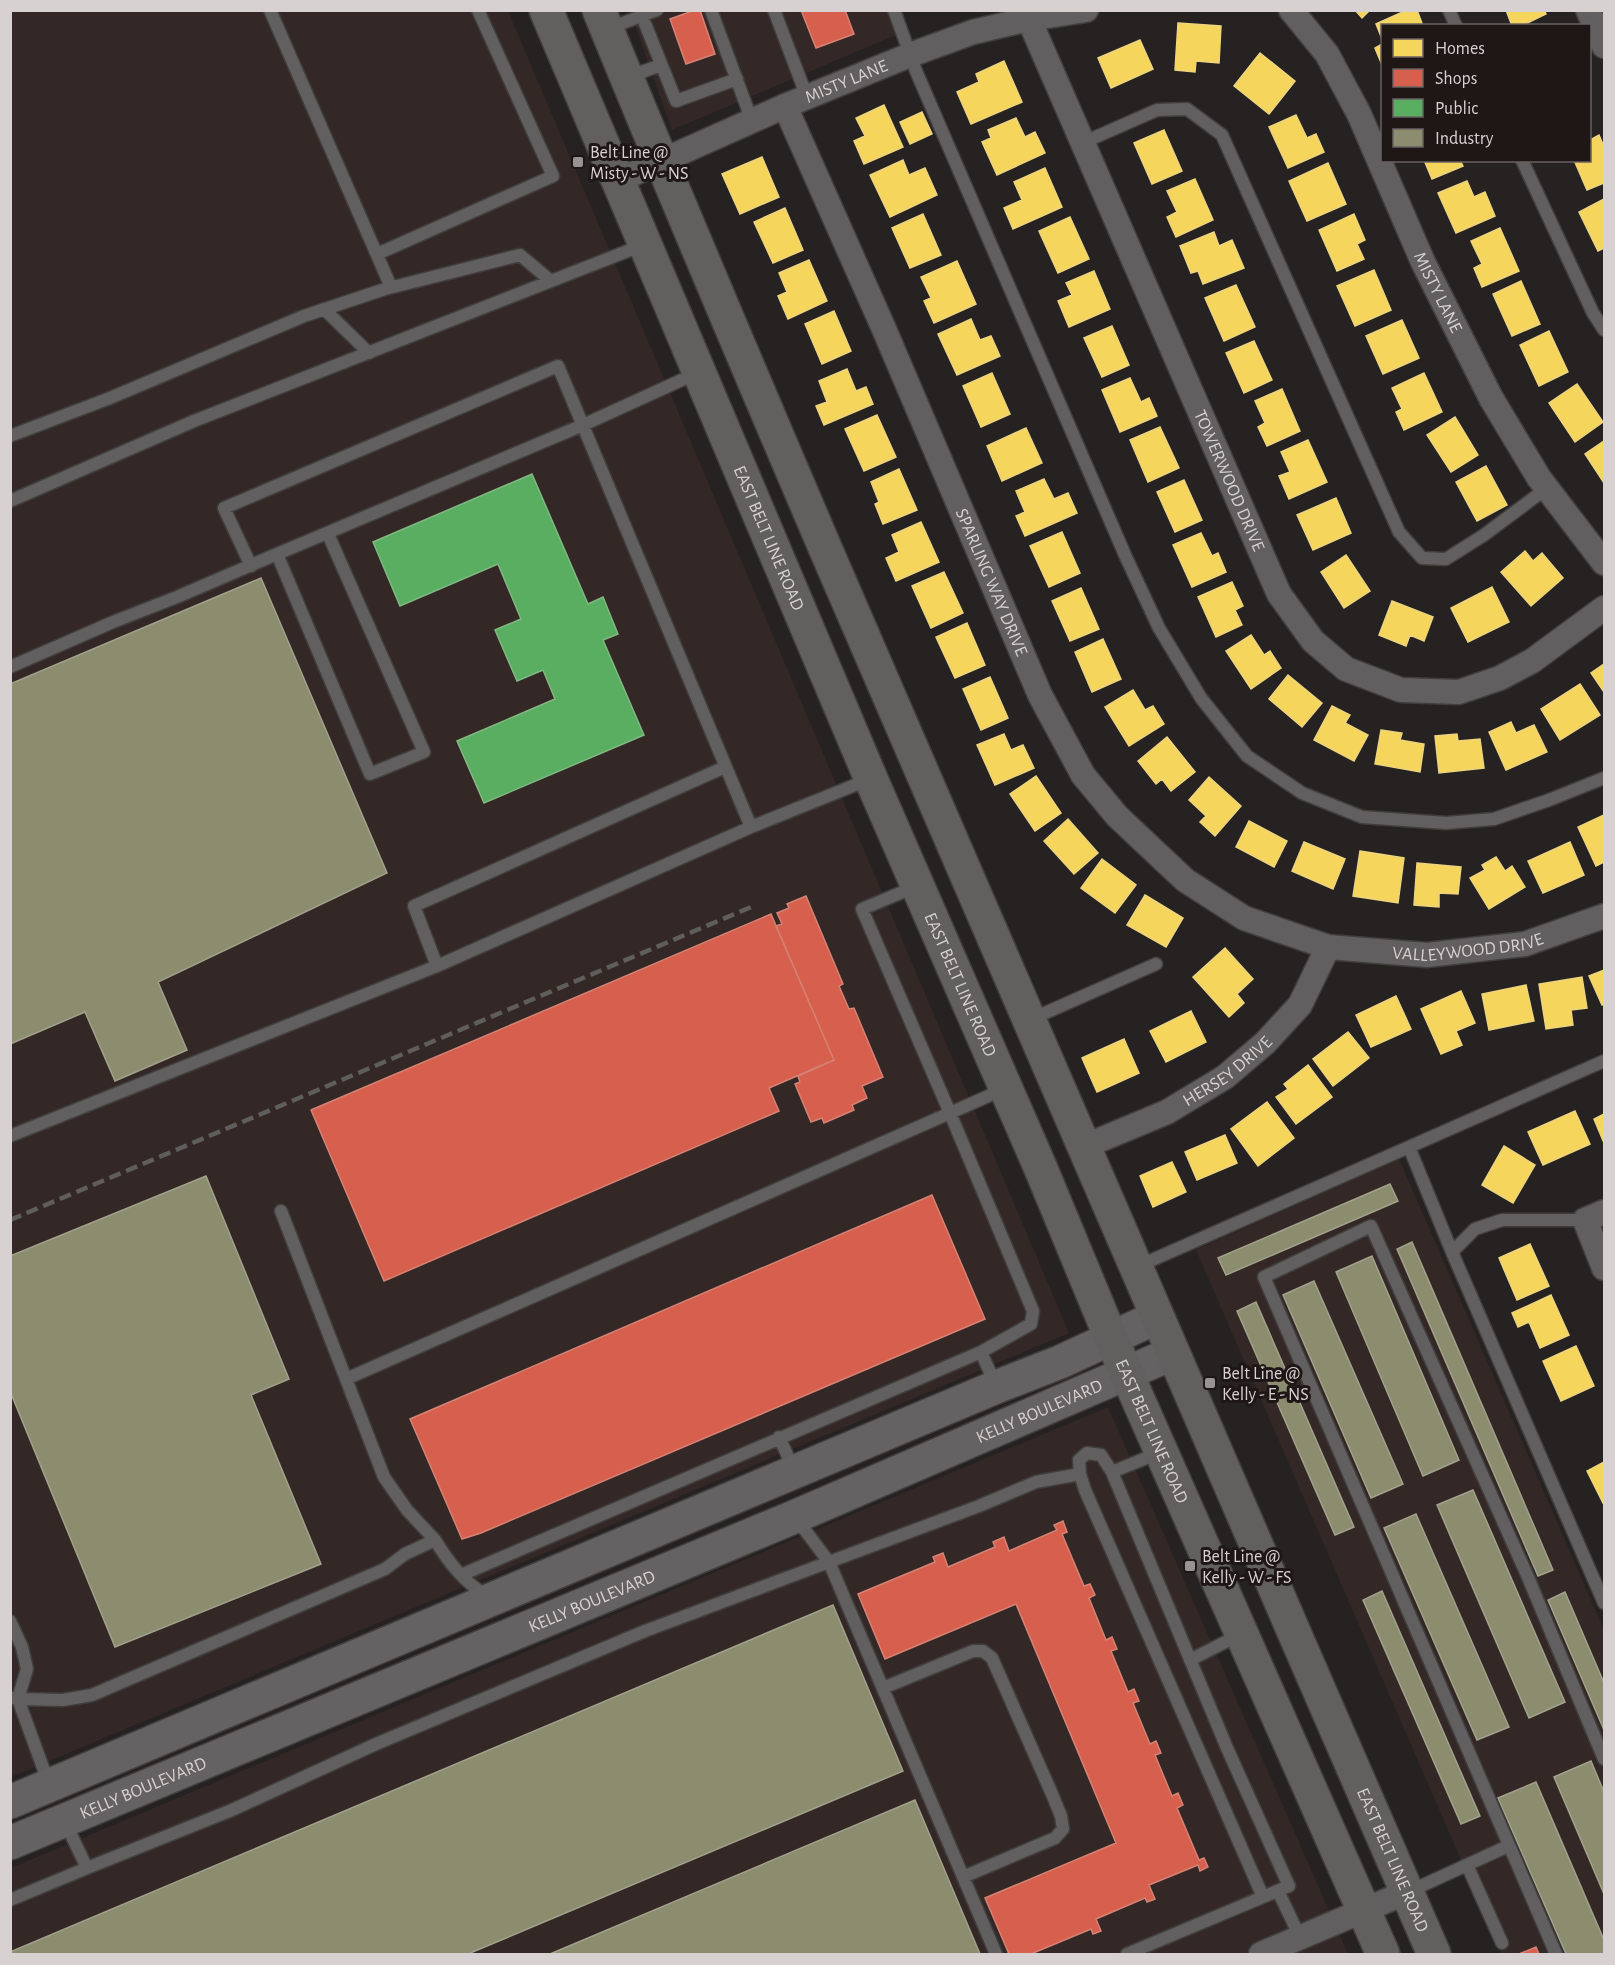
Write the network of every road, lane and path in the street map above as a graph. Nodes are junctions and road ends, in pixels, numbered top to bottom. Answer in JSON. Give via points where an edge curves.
{"nodes":[{"id":1,"x":270,"y":10,"type":"edge"},
{"id":2,"x":478,"y":10,"type":"edge"},
{"id":3,"x":546,"y":10,"type":"edge"},
{"id":4,"x":657,"y":10,"type":"edge"},
{"id":5,"x":711,"y":10,"type":"edge"},
{"id":6,"x":774,"y":10,"type":"edge"},
{"id":7,"x":894,"y":10,"type":"edge"},
{"id":8,"x":1086,"y":10,"type":"edge"},
{"id":9,"x":1291,"y":10,"type":"edge"},
{"id":10,"x":1449,"y":10,"type":"edge"},
{"id":11,"x":1588,"y":10,"type":"edge"},
{"id":12,"x":1027,"y":15,"type":"edge"},
{"id":13,"x":642,"y":16,"type":"junction"},
{"id":14,"x":603,"y":20,"type":"edge"},
{"id":15,"x":1455,"y":24,"type":"edge"},
{"id":16,"x":1605,"y":46,"type":"edge"},
{"id":17,"x":910,"y":55,"type":"junction"},
{"id":18,"x":661,"y":65,"type":"junction"},
{"id":19,"x":627,"y":78,"type":"junction"},
{"id":20,"x":737,"y":80,"type":"junction"},
{"id":21,"x":796,"y":101,"type":"junction"},
{"id":22,"x":752,"y":121,"type":"junction"},
{"id":23,"x":1082,"y":142,"type":"junction"},
{"id":24,"x":661,"y":162,"type":"junction"},
{"id":25,"x":1523,"y":162,"type":"edge"},
{"id":26,"x":617,"y":181,"type":"junction"},
{"id":27,"x":644,"y":245,"type":"junction"},
{"id":28,"x":377,"y":254,"type":"junction"},
{"id":29,"x":552,"y":281,"type":"junction"},
{"id":30,"x":391,"y":287,"type":"junction"},
{"id":31,"x":324,"y":309,"type":"junction"},
{"id":32,"x":1605,"y":330,"type":"edge"},
{"id":33,"x":369,"y":353,"type":"junction"},
{"id":34,"x":698,"y":372,"type":"junction"},
{"id":35,"x":583,"y":424,"type":"junction"},
{"id":36,"x":10,"y":436,"type":"edge"},
{"id":37,"x":1547,"y":488,"type":"junction"},
{"id":38,"x":10,"y":501,"type":"edge"},
{"id":39,"x":328,"y":534,"type":"junction"},
{"id":40,"x":278,"y":554,"type":"junction"},
{"id":41,"x":1605,"y":563,"type":"edge"},
{"id":42,"x":251,"y":566,"type":"junction"},
{"id":43,"x":1605,"y":608,"type":"edge"},
{"id":44,"x":10,"y":667,"type":"edge"},
{"id":45,"x":915,"y":760,"type":"junction"},
{"id":46,"x":725,"y":767,"type":"junction"},
{"id":47,"x":1605,"y":778,"type":"edge"},
{"id":48,"x":871,"y":779,"type":"junction"},
{"id":49,"x":751,"y":827,"type":"junction"},
{"id":50,"x":918,"y":886,"type":"junction"},
{"id":51,"x":1605,"y":916,"type":"edge"},
{"id":52,"x":1328,"y":947,"type":"junction"},
{"id":53,"x":1156,"y":964,"type":"dead end"},
{"id":54,"x":437,"y":966,"type":"junction"},
{"id":55,"x":1028,"y":1020,"type":"junction"},
{"id":56,"x":1605,"y":1061,"type":"edge"},
{"id":57,"x":1006,"y":1088,"type":"junction"},
{"id":58,"x":950,"y":1113,"type":"junction"},
{"id":59,"x":10,"y":1136,"type":"edge"},
{"id":60,"x":1083,"y":1147,"type":"junction"},
{"id":61,"x":1410,"y":1147,"type":"junction"},
{"id":62,"x":281,"y":1211,"type":"dead end"},
{"id":63,"x":1595,"y":1216,"type":"edge"},
{"id":64,"x":1452,"y":1252,"type":"junction"},
{"id":65,"x":1134,"y":1268,"type":"junction"},
{"id":66,"x":1605,"y":1268,"type":"edge"},
{"id":67,"x":1155,"y":1318,"type":"junction"},
{"id":68,"x":1111,"y":1338,"type":"junction"},
{"id":69,"x":981,"y":1352,"type":"junction"},
{"id":70,"x":1171,"y":1354,"type":"junction"},
{"id":71,"x":1128,"y":1374,"type":"junction"},
{"id":72,"x":346,"y":1379,"type":"junction"},
{"id":73,"x":996,"y":1387,"type":"junction"},
{"id":74,"x":779,"y":1437,"type":"junction"},
{"id":75,"x":1162,"y":1451,"type":"junction"},
{"id":76,"x":1112,"y":1472,"type":"junction"},
{"id":77,"x":1080,"y":1474,"type":"junction"},
{"id":78,"x":787,"y":1477,"type":"junction"},
{"id":79,"x":794,"y":1517,"type":"junction"},
{"id":80,"x":435,"y":1540,"type":"junction"},
{"id":81,"x":829,"y":1562,"type":"junction"},
{"id":82,"x":461,"y":1575,"type":"junction"},
{"id":83,"x":493,"y":1600,"type":"junction"},
{"id":84,"x":1605,"y":1603,"type":"edge"},
{"id":85,"x":10,"y":1621,"type":"edge"},
{"id":86,"x":1242,"y":1634,"type":"junction"},
{"id":87,"x":508,"y":1636,"type":"junction"},
{"id":88,"x":1190,"y":1660,"type":"junction"},
{"id":89,"x":883,"y":1688,"type":"junction"},
{"id":90,"x":14,"y":1699,"type":"edge"},
{"id":91,"x":1605,"y":1759,"type":"edge"},
{"id":92,"x":50,"y":1785,"type":"junction"},
{"id":93,"x":10,"y":1802,"type":"edge"},
{"id":94,"x":65,"y":1821,"type":"junction"},
{"id":95,"x":10,"y":1844,"type":"edge"},
{"id":96,"x":1508,"y":1846,"type":"junction"},
{"id":97,"x":1467,"y":1865,"type":"junction"},
{"id":98,"x":87,"y":1868,"type":"junction"},
{"id":99,"x":963,"y":1878,"type":"junction"},
{"id":100,"x":1278,"y":1891,"type":"junction"},
{"id":101,"x":1407,"y":1892,"type":"junction"},
{"id":102,"x":1263,"y":1897,"type":"junction"},
{"id":103,"x":10,"y":1900,"type":"edge"},
{"id":104,"x":1364,"y":1910,"type":"junction"},
{"id":105,"x":1300,"y":1937,"type":"junction"},
{"id":106,"x":1502,"y":1943,"type":"dead end"},
{"id":107,"x":996,"y":1954,"type":"edge"},
{"id":108,"x":1127,"y":1954,"type":"edge"},
{"id":109,"x":1261,"y":1954,"type":"edge"},
{"id":110,"x":1383,"y":1954,"type":"edge"},
{"id":111,"x":1434,"y":1954,"type":"edge"},
{"id":112,"x":1556,"y":1954,"type":"edge"}],
"edges":[{"from":1,"to":28,"type":"lane"},
{"from":2,"to":28,"type":"lane","via":[[553,176]]},
{"from":3,"to":26,"type":"main road","name":"EAST BELT LINE ROAD"},
{"from":4,"to":13,"type":"lane"},
{"from":5,"to":20,"type":"lane"},
{"from":6,"to":21,"type":"lane"},
{"from":7,"to":17,"type":"lane"},
{"from":8,"to":12,"type":"street","name":"MISTY LANE"},
{"from":9,"to":37,"type":"street","name":"MISTY LANE","via":[[1327,54],[1359,114],[1418,251],[1474,366]]},
{"from":10,"to":15,"type":"lane"},
{"from":11,"to":16,"type":"street"},
{"from":12,"to":17,"type":"street","name":"MISTY LANE"},
{"from":12,"to":23,"type":"street","name":"TOWERWOOD DRIVE"},
{"from":13,"to":14,"type":"lane"},
{"from":13,"to":18,"type":"lane"},
{"from":14,"to":19,"type":"main road","name":"EAST BELT LINE ROAD"},
{"from":17,"to":21,"type":"street","name":"MISTY LANE"},
{"from":17,"to":47,"type":"lane","via":[[1159,628],[1200,698],[1247,756],[1302,793],[1362,817],[1446,823],[1494,819]]},
{"from":18,"to":19,"type":"lane"},
{"from":18,"to":20,"type":"lane","via":[[676,100]]},
{"from":19,"to":24,"type":"main road","name":"EAST BELT LINE ROAD"},
{"from":20,"to":22,"type":"lane"},
{"from":21,"to":22,"type":"street","name":"MISTY LANE"},
{"from":21,"to":52,"type":"street","name":"SPARLING WAY DRIVE","via":[[884,329],[1040,695],[1083,775],[1117,816],[1185,880],[1244,918]]},
{"from":22,"to":24,"type":"street","name":"MISTY LANE"},
{"from":23,"to":37,"type":"lane","via":[[1157,110],[1187,109],[1222,135],[1399,532],[1422,558],[1446,559]]},
{"from":23,"to":43,"type":"street","name":"TOWERWOOD DRIVE","via":[[1279,594],[1314,641],[1347,669],[1401,690],[1460,692],[1533,661]]},
{"from":24,"to":26,"type":"street","name":"MISTY LANE"},
{"from":24,"to":45,"type":"main road","name":"EAST BELT LINE ROAD"},
{"from":25,"to":32,"type":"lane","via":[[1593,313]]},
{"from":26,"to":27,"type":"main road","name":"EAST BELT LINE ROAD"},
{"from":27,"to":29,"type":"lane"},
{"from":27,"to":34,"type":"main road","name":"EAST BELT LINE ROAD"},
{"from":28,"to":30,"type":"lane"},
{"from":29,"to":30,"type":"lane","via":[[520,255]]},
{"from":29,"to":33,"type":"lane"},
{"from":30,"to":31,"type":"lane"},
{"from":31,"to":33,"type":"lane"},
{"from":31,"to":36,"type":"lane"},
{"from":33,"to":38,"type":"lane","via":[[194,421]]},
{"from":34,"to":35,"type":"lane"},
{"from":34,"to":48,"type":"main road","name":"EAST BELT LINE ROAD"},
{"from":35,"to":39,"type":"lane"},
{"from":35,"to":42,"type":"lane","via":[[558,366],[256,494],[224,508]]},
{"from":35,"to":46,"type":"lane"},
{"from":37,"to":41,"type":"street","name":"MISTY LANE"},
{"from":39,"to":40,"type":"lane"},
{"from":39,"to":40,"type":"lane","via":[[424,752],[370,774]]},
{"from":40,"to":42,"type":"lane"},
{"from":42,"to":44,"type":"lane"},
{"from":45,"to":48,"type":"main road"},
{"from":45,"to":55,"type":"main road","name":"EAST BELT LINE ROAD"},
{"from":46,"to":49,"type":"lane"},
{"from":46,"to":54,"type":"lane","via":[[414,906]]},
{"from":48,"to":49,"type":"lane"},
{"from":48,"to":50,"type":"main road","name":"EAST BELT LINE ROAD"},
{"from":49,"to":54,"type":"lane"},
{"from":50,"to":57,"type":"main road","name":"EAST BELT LINE ROAD"},
{"from":50,"to":58,"type":"lane","via":[[862,909]]},
{"from":51,"to":52,"type":"street","name":"VALLEYWOOD DRIVE","via":[[1525,944],[1438,954]]},
{"from":52,"to":60,"type":"street","name":"HERSEY DRIVE","via":[[1300,1005],[1265,1043],[1224,1077],[1167,1112]]},
{"from":53,"to":55,"type":"lane"},
{"from":54,"to":59,"type":"lane"},
{"from":55,"to":60,"type":"main road","name":"EAST BELT LINE ROAD"},
{"from":56,"to":61,"type":"lane"},
{"from":57,"to":58,"type":"lane"},
{"from":57,"to":68,"type":"main road","name":"EAST BELT LINE ROAD"},
{"from":58,"to":69,"type":"lane","via":[[1033,1311],[1031,1324]]},
{"from":58,"to":72,"type":"lane"},
{"from":60,"to":65,"type":"main road","name":"EAST BELT LINE ROAD"},
{"from":61,"to":64,"type":"lane"},
{"from":61,"to":65,"type":"lane"},
{"from":62,"to":72,"type":"lane"},
{"from":63,"to":64,"type":"lane","via":[[1502,1220],[1475,1229]]},
{"from":63,"to":66,"type":"street"},
{"from":64,"to":84,"type":"lane"},
{"from":65,"to":67,"type":"main road","name":"EAST BELT LINE ROAD"},
{"from":67,"to":68,"type":"street","name":"KELLY BOULEVARD"},
{"from":67,"to":70,"type":"main road","name":"EAST BELT LINE ROAD"},
{"from":68,"to":71,"type":"main road","name":"EAST BELT LINE ROAD"},
{"from":68,"to":73,"type":"street","name":"KELLY BOULEVARD"},
{"from":69,"to":73,"type":"lane"},
{"from":69,"to":74,"type":"lane"},
{"from":70,"to":71,"type":"street","name":"KELLY BOULEVARD"},
{"from":70,"to":101,"type":"main road","name":"EAST BELT LINE ROAD"},
{"from":71,"to":75,"type":"main road","name":"EAST BELT LINE ROAD"},
{"from":71,"to":79,"type":"street","name":"KELLY BOULEVARD"},
{"from":72,"to":80,"type":"lane","via":[[384,1477]]},
{"from":73,"to":78,"type":"street","name":"KELLY BOULEVARD"},
{"from":74,"to":78,"type":"lane"},
{"from":74,"to":82,"type":"lane"},
{"from":75,"to":76,"type":"lane"},
{"from":75,"to":86,"type":"main road","name":"EAST BELT LINE ROAD"},
{"from":76,"to":77,"type":"lane","via":[[1101,1455],[1088,1453],[1079,1460]]},
{"from":76,"to":88,"type":"lane"},
{"from":77,"to":81,"type":"lane","via":[[1036,1482]]},
{"from":77,"to":102,"type":"lane"},
{"from":78,"to":79,"type":"street"},
{"from":78,"to":83,"type":"street","name":"KELLY BOULEVARD"},
{"from":79,"to":81,"type":"lane"},
{"from":79,"to":87,"type":"street","name":"KELLY BOULEVARD"},
{"from":80,"to":82,"type":"lane"},
{"from":80,"to":90,"type":"lane","via":[[385,1569],[92,1695],[63,1700]]},
{"from":81,"to":89,"type":"lane"},
{"from":81,"to":98,"type":"lane","via":[[634,1635],[375,1744],[232,1810]]},
{"from":82,"to":83,"type":"lane"},
{"from":83,"to":87,"type":"street"},
{"from":83,"to":92,"type":"street","name":"KELLY BOULEVARD"},
{"from":85,"to":90,"type":"lane","via":[[27,1669]]},
{"from":86,"to":88,"type":"lane"},
{"from":86,"to":104,"type":"main road","name":"EAST BELT LINE ROAD"},
{"from":87,"to":94,"type":"street","name":"KELLY BOULEVARD"},
{"from":88,"to":100,"type":"lane","via":[[1289,1886]]},
{"from":89,"to":99,"type":"lane"},
{"from":89,"to":99,"type":"lane","via":[[973,1651],[983,1651],[992,1658],[1052,1794],[1063,1829],[1055,1838]]},
{"from":90,"to":92,"type":"lane"},
{"from":91,"to":96,"type":"lane","via":[[1371,1226],[1264,1276]]},
{"from":92,"to":93,"type":"street","name":"KELLY BOULEVARD"},
{"from":92,"to":94,"type":"street"},
{"from":94,"to":95,"type":"street","name":"KELLY BOULEVARD"},
{"from":94,"to":98,"type":"lane"},
{"from":96,"to":97,"type":"lane"},
{"from":96,"to":112,"type":"lane"},
{"from":97,"to":101,"type":"lane"},
{"from":97,"to":106,"type":"lane"},
{"from":98,"to":103,"type":"lane"},
{"from":99,"to":107,"type":"lane"},
{"from":100,"to":102,"type":"lane"},
{"from":100,"to":105,"type":"lane"},
{"from":101,"to":104,"type":"street"},
{"from":101,"to":111,"type":"main road","name":"EAST BELT LINE ROAD"},
{"from":102,"to":108,"type":"lane"},
{"from":104,"to":105,"type":"street"},
{"from":104,"to":110,"type":"main road","name":"EAST BELT LINE ROAD"},
{"from":105,"to":109,"type":"street"}]}
